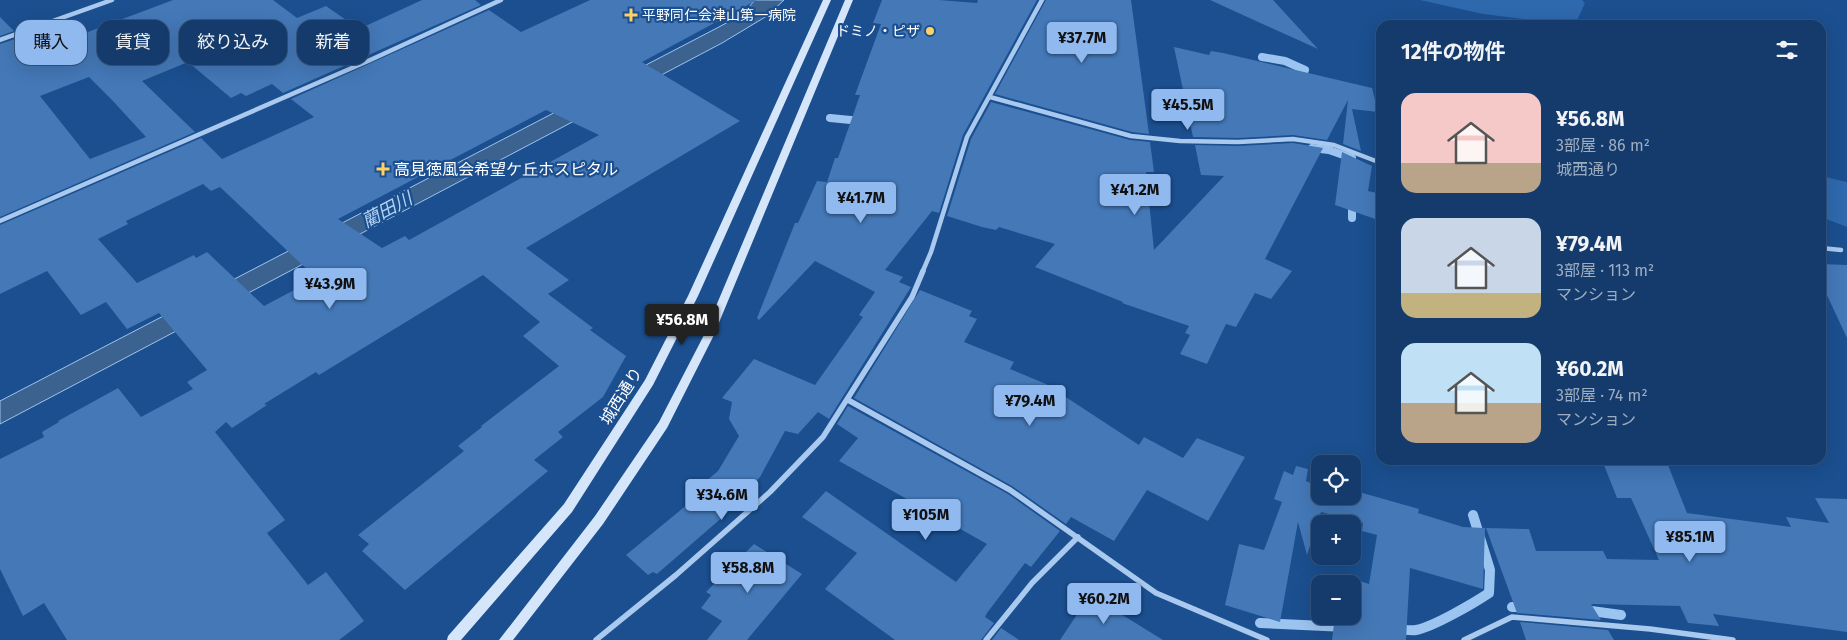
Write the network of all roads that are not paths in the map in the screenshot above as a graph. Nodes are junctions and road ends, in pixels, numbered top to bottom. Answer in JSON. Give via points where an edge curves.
{"nodes":[{"id":1,"x":112,"y":0,"type":"edge"},
{"id":2,"x":500,"y":0,"type":"edge"},
{"id":3,"x":827,"y":0,"type":"edge"},
{"id":4,"x":849,"y":0,"type":"edge"},
{"id":5,"x":1042,"y":0,"type":"edge"},
{"id":6,"x":0,"y":40,"type":"edge"},
{"id":7,"x":990,"y":97,"type":"junction"},
{"id":8,"x":1376,"y":162,"type":"edge"},
{"id":9,"x":0,"y":221,"type":"edge"},
{"id":10,"x":1826,"y":248,"type":"edge"},
{"id":11,"x":1841,"y":250,"type":"dead end"},
{"id":12,"x":848,"y":400,"type":"junction"},
{"id":13,"x":1078,"y":537,"type":"junction"},
{"id":14,"x":453,"y":640,"type":"edge"},
{"id":15,"x":505,"y":640,"type":"edge"},
{"id":16,"x":596,"y":640,"type":"edge"},
{"id":17,"x":986,"y":640,"type":"edge"},
{"id":18,"x":1267,"y":640,"type":"edge"},
{"id":19,"x":1464,"y":640,"type":"edge"},
{"id":20,"x":1733,"y":640,"type":"edge"}],
"edges":[{"from":1,"to":6,"type":"street"},
{"from":2,"to":9,"type":"street"},
{"from":3,"to":14,"type":"street","name":"城西通り","via":[[693,296],[649,382],[568,508]]},
{"from":4,"to":15,"type":"street","via":[[708,337],[663,425],[599,520]]},
{"from":5,"to":7,"type":"street"},
{"from":7,"to":8,"type":"street","via":[[1130,136],[1180,141],[1293,139],[1334,146]]},
{"from":7,"to":12,"type":"street","via":[[967,137],[931,252],[912,297]]},
{"from":10,"to":11,"type":"street"},
{"from":12,"to":13,"type":"street","via":[[1010,490]]},
{"from":12,"to":16,"type":"street","via":[[823,438],[770,492]]},
{"from":13,"to":17,"type":"street","via":[[1032,583]]},
{"from":13,"to":18,"type":"street","via":[[1156,592]]},
{"from":19,"to":20,"type":"street","via":[[1512,617]]}]}
